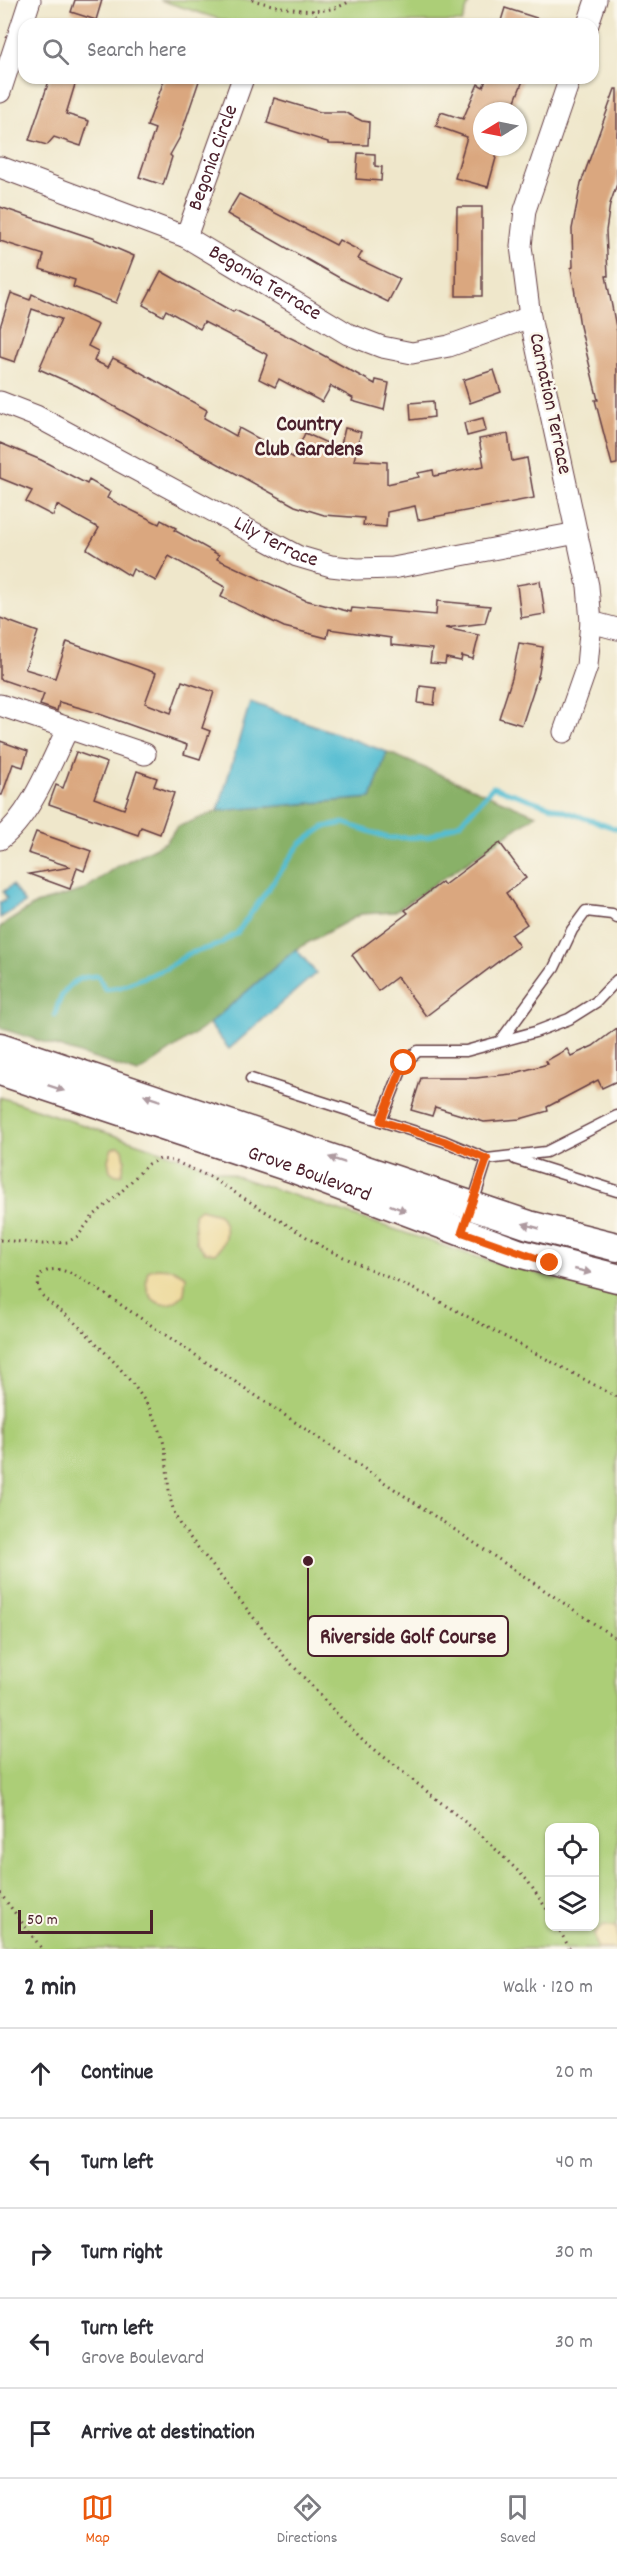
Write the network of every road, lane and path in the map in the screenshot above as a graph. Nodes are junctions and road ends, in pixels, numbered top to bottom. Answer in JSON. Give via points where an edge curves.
{"nodes":[{"id":1,"x":30,"y":0,"type":"edge"},
{"id":2,"x":252,"y":0,"type":"edge"},
{"id":3,"x":351,"y":0,"type":"edge"},
{"id":4,"x":596,"y":0,"type":"edge"},
{"id":5,"x":312,"y":10,"type":"junction"},
{"id":6,"x":24,"y":18,"type":"edge"},
{"id":7,"x":317,"y":18,"type":"edge"},
{"id":8,"x":590,"y":18,"type":"edge"},
{"id":9,"x":18,"y":37,"type":"edge"},
{"id":10,"x":241,"y":84,"type":"edge"},
{"id":11,"x":568,"y":84,"type":"edge"},
{"id":12,"x":0,"y":92,"type":"edge"},
{"id":13,"x":0,"y":167,"type":"edge"},
{"id":14,"x":186,"y":237,"type":"junction"},
{"id":15,"x":530,"y":317,"type":"junction"},
{"id":16,"x":0,"y":402,"type":"edge"},
{"id":17,"x":577,"y":533,"type":"junction"},
{"id":18,"x":591,"y":622,"type":"junction"},
{"id":19,"x":617,"y":629,"type":"edge"},
{"id":20,"x":0,"y":705,"type":"edge"},
{"id":21,"x":68,"y":728,"type":"junction"},
{"id":22,"x":564,"y":732,"type":"dead end"},
{"id":23,"x":145,"y":754,"type":"dead end"},
{"id":24,"x":0,"y":839,"type":"edge"},
{"id":25,"x":617,"y":918,"type":"edge"},
{"id":26,"x":617,"y":980,"type":"edge"},
{"id":27,"x":502,"y":1039,"type":"junction"},
{"id":28,"x":0,"y":1047,"type":"edge"},
{"id":29,"x":0,"y":1071,"type":"edge"},
{"id":30,"x":251,"y":1079,"type":"dead end"},
{"id":31,"x":617,"y":1116,"type":"edge"},
{"id":32,"x":381,"y":1121,"type":"junction"},
{"id":33,"x":512,"y":1158,"type":"junction"},
{"id":34,"x":487,"y":1159,"type":"junction"},
{"id":35,"x":617,"y":1191,"type":"edge"},
{"id":36,"x":467,"y":1219,"type":"junction"},
{"id":37,"x":0,"y":1240,"type":"edge"},
{"id":38,"x":617,"y":1247,"type":"edge"},
{"id":39,"x":617,"y":1278,"type":"edge"},
{"id":40,"x":617,"y":1397,"type":"edge"},
{"id":41,"x":617,"y":1639,"type":"edge"},
{"id":42,"x":0,"y":1893,"type":"edge"},
{"id":43,"x":545,"y":1908,"type":"edge"},
{"id":44,"x":560,"y":1931,"type":"edge"},
{"id":45,"x":42,"y":1949,"type":"edge"},
{"id":46,"x":570,"y":1949,"type":"edge"}],
"edges":[{"from":1,"to":6,"type":"street"},
{"from":2,"to":5,"type":"path"},
{"from":3,"to":5,"type":"path"},
{"from":4,"to":8,"type":"street"},
{"from":5,"to":7,"type":"path"},
{"from":9,"to":12,"type":"street"},
{"from":10,"to":14,"type":"street","name":"Begonia Circle"},
{"from":11,"to":15,"type":"street","name":"Carnation Terrace","via":[[525,210],[521,246]]},
{"from":13,"to":14,"type":"street","name":"Begonia Terrace"},
{"from":14,"to":15,"type":"street","name":"Begonia Terrace","via":[[348,334],[382,347],[412,353],[449,346]]},
{"from":15,"to":17,"type":"street","name":"Carnation Terrace"},
{"from":16,"to":17,"type":"street","name":"Lily Terrace","via":[[36,416],[297,556],[331,566],[393,568]]},
{"from":17,"to":18,"type":"street","name":"Carnation Terrace"},
{"from":18,"to":19,"type":"street"},
{"from":18,"to":22,"type":"street","name":"Carnation Terrace","via":[[587,666]]},
{"from":20,"to":21,"type":"street"},
{"from":21,"to":23,"type":"street"},
{"from":21,"to":24,"type":"street","via":[[39,787],[11,831]]},
{"from":25,"to":27,"type":"lane","via":[[586,911],[554,968]]},
{"from":26,"to":27,"type":"lane","via":[[596,1002],[569,1019]]},
{"from":27,"to":32,"type":"lane","via":[[466,1051],[418,1051],[404,1063]]},
{"from":36,"to":28,"type":"street","name":"Grove Boulevard","one_way":true},
{"from":29,"to":36,"type":"street","name":"Grove Boulevard","one_way":true,"via":[[292,1168]]},
{"from":30,"to":32,"type":"lane"},
{"from":31,"to":33,"type":"lane","via":[[546,1152]]},
{"from":32,"to":34,"type":"lane"},
{"from":33,"to":34,"type":"lane"},
{"from":33,"to":35,"type":"lane"},
{"from":34,"to":36,"type":"lane"},
{"from":38,"to":36,"type":"street","name":"Grove Boulevard","one_way":true,"via":[[529,1225]]},
{"from":36,"to":39,"type":"street","name":"Grove Boulevard","one_way":true,"via":[[550,1263]]},
{"from":37,"to":40,"type":"path","via":[[68,1242],[148,1164],[160,1159],[174,1161],[210,1177],[326,1249],[433,1298]]},
{"from":41,"to":43,"type":"path","via":[[84,1280],[67,1271],[54,1270],[39,1277],[43,1297],[87,1335],[137,1390],[162,1437],[171,1509],[262,1628],[364,1741],[446,1804],[527,1880]]},
{"from":42,"to":45,"type":"path"},
{"from":44,"to":46,"type":"path"}]}
